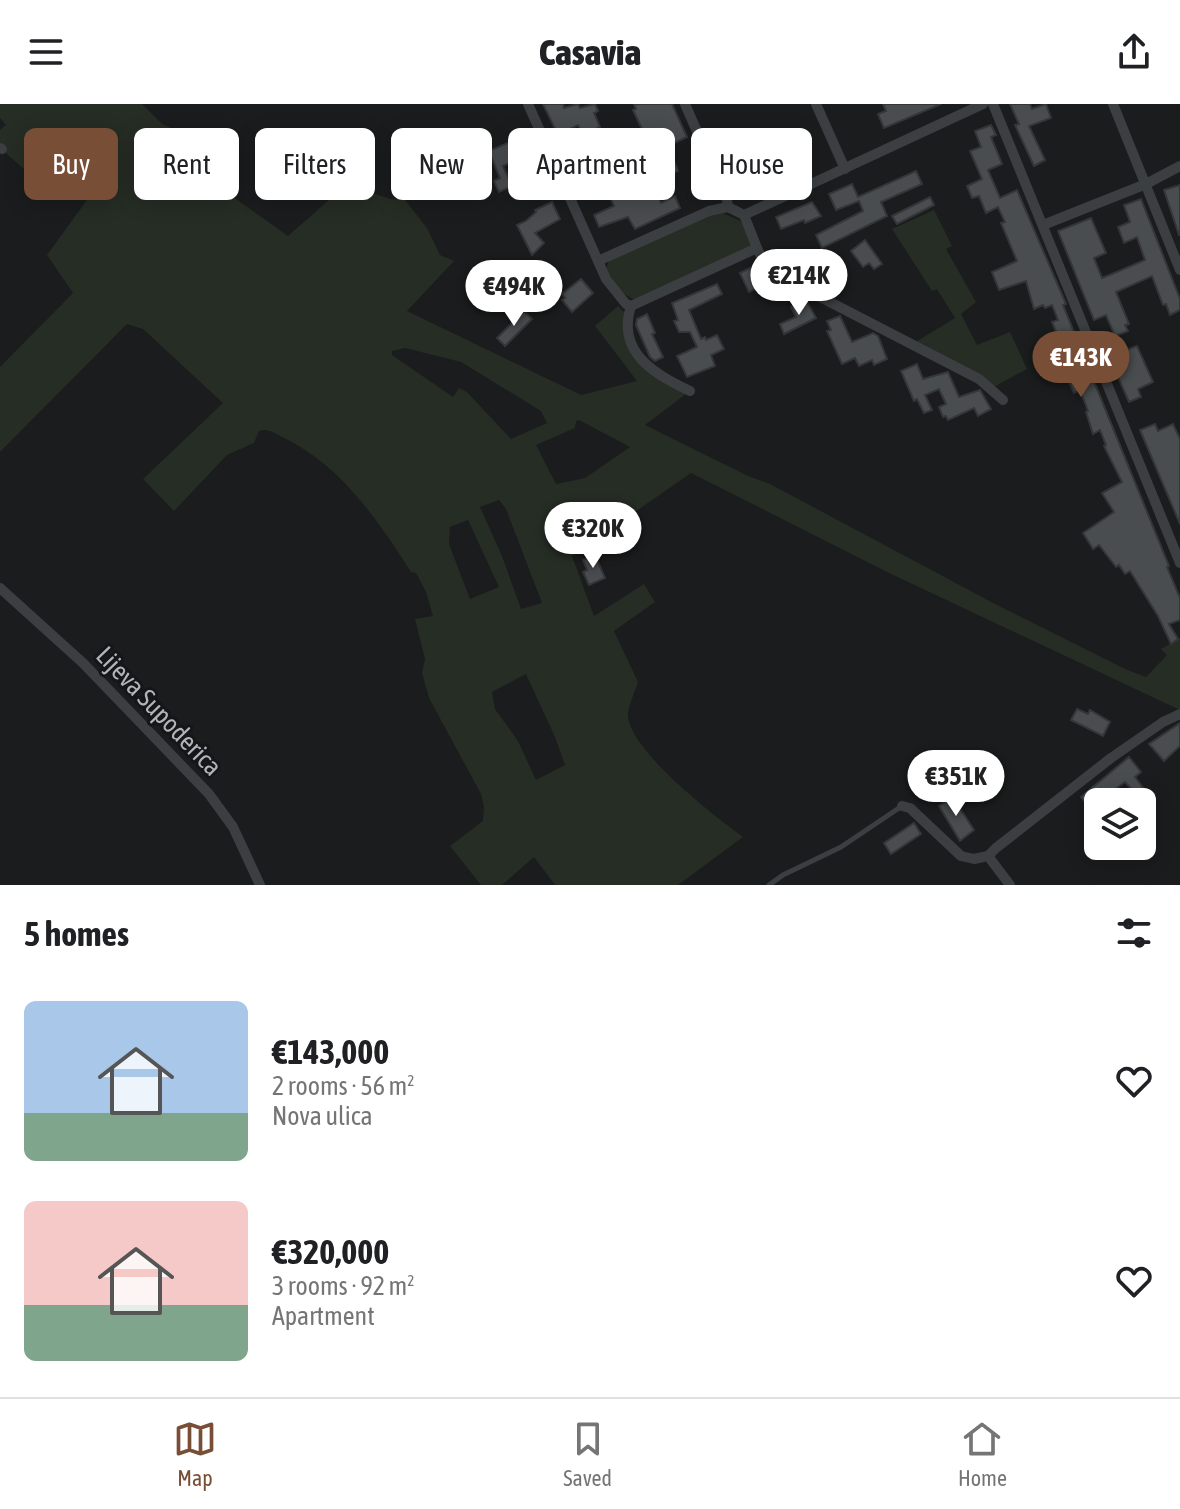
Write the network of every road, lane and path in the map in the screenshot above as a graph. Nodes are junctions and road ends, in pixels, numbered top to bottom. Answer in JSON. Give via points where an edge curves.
{"nodes":[{"id":1,"x":528,"y":104,"type":"edge"},
{"id":2,"x":685,"y":104,"type":"edge"},
{"id":3,"x":816,"y":104,"type":"edge"},
{"id":4,"x":983,"y":104,"type":"edge"},
{"id":5,"x":993,"y":104,"type":"edge"},
{"id":6,"x":1113,"y":104,"type":"edge"},
{"id":7,"x":1180,"y":166,"type":"edge"},
{"id":8,"x":845,"y":169,"type":"junction"},
{"id":9,"x":1146,"y":184,"type":"junction"},
{"id":10,"x":728,"y":207,"type":"junction"},
{"id":11,"x":744,"y":215,"type":"junction"},
{"id":12,"x":1043,"y":225,"type":"junction"},
{"id":13,"x":757,"y":248,"type":"junction"},
{"id":14,"x":598,"y":261,"type":"junction"},
{"id":15,"x":1180,"y":270,"type":"edge"},
{"id":16,"x":631,"y":306,"type":"junction"},
{"id":17,"x":690,"y":391,"type":"dead end"},
{"id":18,"x":1003,"y":400,"type":"dead end"},
{"id":19,"x":1179,"y":555,"type":"edge"},
{"id":20,"x":0,"y":588,"type":"edge"},
{"id":21,"x":1180,"y":714,"type":"edge"},
{"id":22,"x":902,"y":806,"type":"joint"},
{"id":23,"x":991,"y":860,"type":"junction"},
{"id":24,"x":260,"y":885,"type":"edge"},
{"id":25,"x":769,"y":885,"type":"edge"},
{"id":26,"x":1010,"y":885,"type":"edge"}],
"edges":[{"from":1,"to":14,"type":"street"},
{"from":2,"to":10,"type":"street"},
{"from":3,"to":8,"type":"street"},
{"from":4,"to":8,"type":"street"},
{"from":5,"to":12,"type":"street"},
{"from":6,"to":9,"type":"street"},
{"from":7,"to":9,"type":"street"},
{"from":8,"to":11,"type":"street"},
{"from":9,"to":12,"type":"street"},
{"from":9,"to":15,"type":"street"},
{"from":10,"to":11,"type":"street"},
{"from":10,"to":14,"type":"street"},
{"from":11,"to":13,"type":"street"},
{"from":12,"to":19,"type":"street"},
{"from":13,"to":16,"type":"street"},
{"from":13,"to":18,"type":"street","via":[[783,293],[808,292],[826,300],[979,379]]},
{"from":14,"to":16,"type":"street","via":[[606,279]]},
{"from":16,"to":17,"type":"street","via":[[628,327],[642,363]]},
{"from":20,"to":24,"type":"street","name":"Lijeva Supoderica","via":[[83,663],[209,794],[233,827]]},
{"from":21,"to":23,"type":"street","via":[[1111,758]]},
{"from":22,"to":23,"type":"street","via":[[961,856]]},
{"from":22,"to":25,"type":"lane","via":[[841,847]]},
{"from":23,"to":26,"type":"street"}]}
